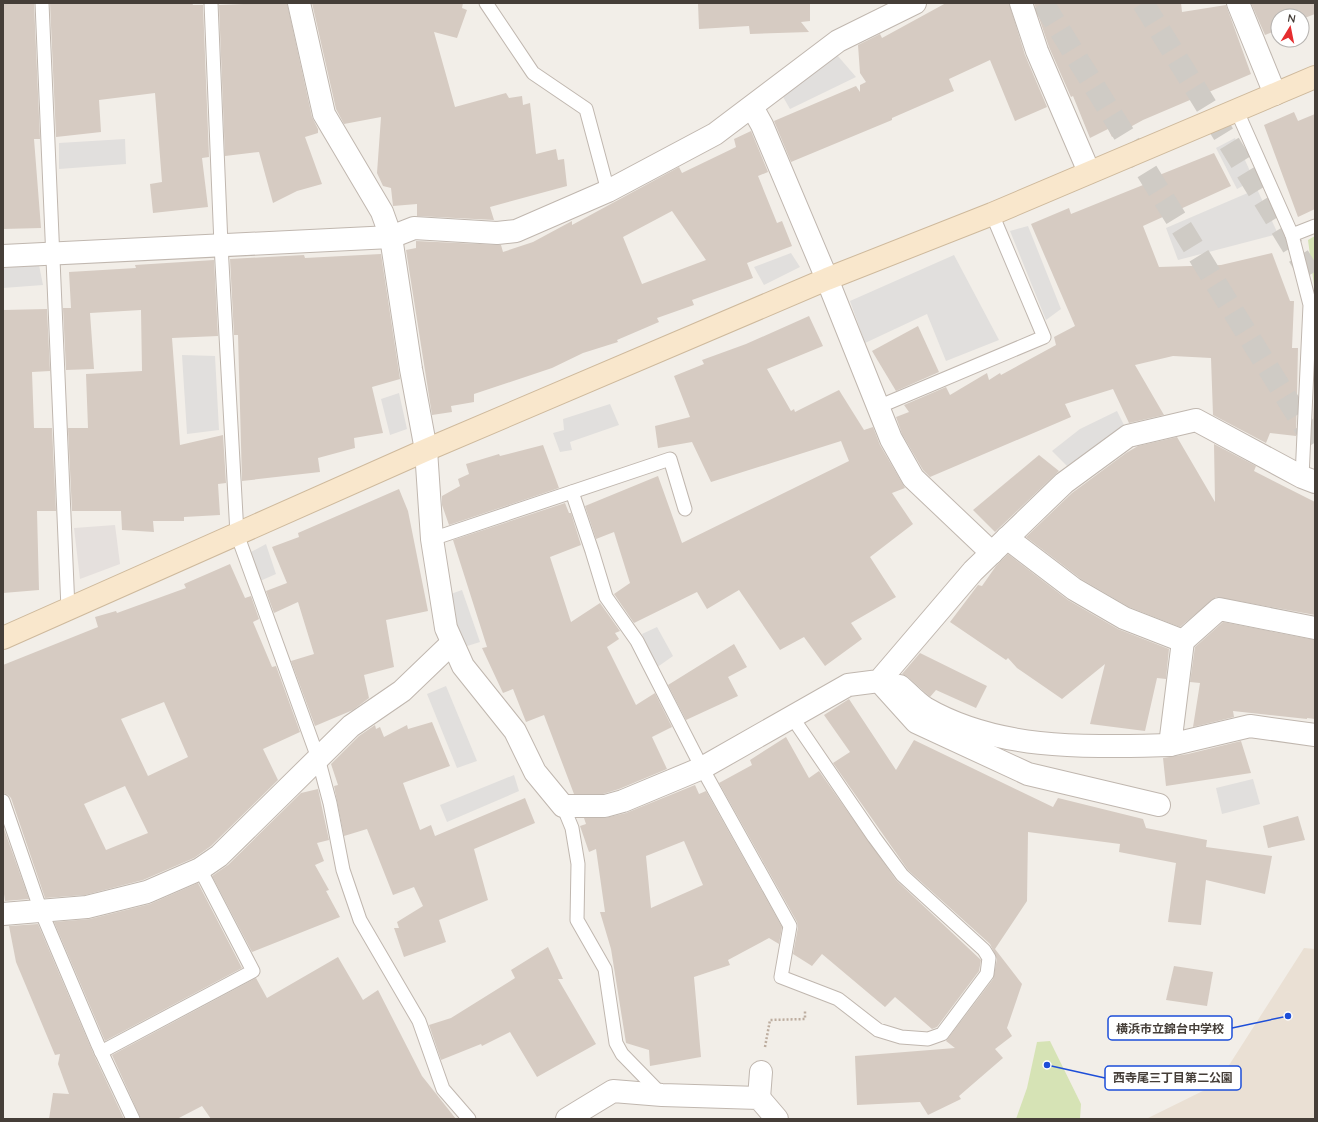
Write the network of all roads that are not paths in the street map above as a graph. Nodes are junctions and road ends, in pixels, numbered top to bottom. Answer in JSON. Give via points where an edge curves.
{"nodes":[{"id":1,"x":42,"y":3,"type":"edge"},
{"id":2,"x":211,"y":3,"type":"edge"},
{"id":3,"x":299,"y":3,"type":"edge"},
{"id":4,"x":486,"y":3,"type":"edge"},
{"id":5,"x":915,"y":3,"type":"edge"},
{"id":6,"x":1021,"y":3,"type":"edge"},
{"id":7,"x":1238,"y":3,"type":"edge"},
{"id":8,"x":1315,"y":78,"type":"edge"},
{"id":9,"x":1275,"y":94,"type":"junction"},
{"id":10,"x":752,"y":107,"type":"junction"},
{"id":11,"x":1236,"y":109,"type":"junction"},
{"id":12,"x":1089,"y":172,"type":"junction"},
{"id":13,"x":608,"y":191,"type":"junction"},
{"id":14,"x":992,"y":214,"type":"junction"},
{"id":15,"x":1315,"y":226,"type":"edge"},
{"id":16,"x":1292,"y":236,"type":"junction"},
{"id":17,"x":391,"y":237,"type":"junction"},
{"id":18,"x":221,"y":245,"type":"junction"},
{"id":19,"x":54,"y":253,"type":"junction"},
{"id":20,"x":3,"y":256,"type":"edge"},
{"id":21,"x":827,"y":279,"type":"junction"},
{"id":22,"x":878,"y":407,"type":"junction"},
{"id":23,"x":426,"y":450,"type":"junction"},
{"id":24,"x":1309,"y":480,"type":"edge"},
{"id":25,"x":572,"y":492,"type":"junction"},
{"id":26,"x":685,"y":509,"type":"dead end"},
{"id":27,"x":237,"y":534,"type":"junction"},
{"id":28,"x":1007,"y":538,"type":"junction"},
{"id":29,"x":432,"y":539,"type":"junction"},
{"id":30,"x":992,"y":554,"type":"junction"},
{"id":31,"x":68,"y":609,"type":"junction"},
{"id":32,"x":1315,"y":628,"type":"edge"},
{"id":33,"x":3,"y":638,"type":"edge"},
{"id":34,"x":1183,"y":641,"type":"junction"},
{"id":35,"x":452,"y":643,"type":"junction"},
{"id":36,"x":882,"y":677,"type":"junction"},
{"id":37,"x":792,"y":717,"type":"junction"},
{"id":38,"x":1315,"y":734,"type":"edge"},
{"id":39,"x":1170,"y":745,"type":"junction"},
{"id":40,"x":318,"y":758,"type":"junction"},
{"id":41,"x":702,"y":768,"type":"junction"},
{"id":42,"x":3,"y":801,"type":"edge"},
{"id":43,"x":1159,"y":805,"type":"dead end"},
{"id":44,"x":563,"y":806,"type":"junction"},
{"id":45,"x":200,"y":870,"type":"junction"},
{"id":46,"x":40,"y":911,"type":"junction"},
{"id":47,"x":3,"y":914,"type":"edge"},
{"id":48,"x":101,"y":1052,"type":"junction"},
{"id":49,"x":761,"y":1072,"type":"road end"},
{"id":50,"x":662,"y":1095,"type":"junction"},
{"id":51,"x":759,"y":1098,"type":"junction"},
{"id":52,"x":133,"y":1119,"type":"edge"},
{"id":53,"x":469,"y":1119,"type":"edge"},
{"id":54,"x":567,"y":1119,"type":"edge"},
{"id":55,"x":778,"y":1119,"type":"edge"}],
"edges":[{"from":1,"to":19,"type":"lane"},
{"from":2,"to":18,"type":"lane"},
{"from":3,"to":17,"type":"street","via":[[324,114],[382,212]]},
{"from":4,"to":13,"type":"lane","via":[[533,74],[586,108]]},
{"from":5,"to":10,"type":"street","via":[[838,41]]},
{"from":6,"to":12,"type":"street","via":[[1037,51]]},
{"from":7,"to":9,"type":"street"},
{"from":8,"to":9,"type":"street"},
{"from":9,"to":11,"type":"street"},
{"from":10,"to":13,"type":"street","via":[[715,134]]},
{"from":10,"to":21,"type":"street"},
{"from":11,"to":12,"type":"street"},
{"from":11,"to":16,"type":"lane"},
{"from":12,"to":14,"type":"street"},
{"from":13,"to":17,"type":"street","via":[[516,231],[497,233],[414,228]]},
{"from":14,"to":21,"type":"street"},
{"from":14,"to":22,"type":"lane","via":[[1044,337]]},
{"from":15,"to":16,"type":"lane"},
{"from":16,"to":24,"type":"lane","via":[[1310,305]]},
{"from":17,"to":18,"type":"street"},
{"from":17,"to":23,"type":"street"},
{"from":18,"to":19,"type":"street"},
{"from":18,"to":27,"type":"lane"},
{"from":19,"to":20,"type":"street"},
{"from":19,"to":31,"type":"lane"},
{"from":21,"to":22,"type":"street"},
{"from":21,"to":23,"type":"street"},
{"from":22,"to":30,"type":"street","via":[[891,439],[913,478]]},
{"from":23,"to":27,"type":"street"},
{"from":23,"to":29,"type":"street"},
{"from":24,"to":28,"type":"street","via":[[1196,420],[1128,436],[1064,483]]},
{"from":25,"to":26,"type":"lane","via":[[670,459]]},
{"from":25,"to":29,"type":"lane"},
{"from":25,"to":41,"type":"lane","via":[[606,597],[637,641]]},
{"from":27,"to":31,"type":"street"},
{"from":27,"to":40,"type":"lane"},
{"from":28,"to":30,"type":"street"},
{"from":28,"to":34,"type":"street","via":[[1074,589],[1124,618]]},
{"from":29,"to":35,"type":"street","via":[[446,628]]},
{"from":30,"to":36,"type":"street","via":[[973,571]]},
{"from":31,"to":33,"type":"street"},
{"from":32,"to":34,"type":"street","via":[[1219,609]]},
{"from":34,"to":39,"type":"street"},
{"from":35,"to":40,"type":"street","via":[[402,691],[351,726]]},
{"from":35,"to":44,"type":"street","via":[[463,666],[515,731],[535,772]]},
{"from":36,"to":37,"type":"street","via":[[848,685]]},
{"from":36,"to":39,"type":"street","via":[[924,707],[971,728],[1012,739],[1085,747]]},
{"from":36,"to":43,"type":"street","via":[[916,722],[1028,774]]},
{"from":37,"to":41,"type":"street"},
{"from":37,"to":41,"type":"lane","via":[[902,875],[984,950],[989,958],[987,974],[942,1034],[928,1039],[901,1038],[878,1030],[838,999],[781,978],[790,926]]},
{"from":38,"to":39,"type":"street","via":[[1250,726]]},
{"from":40,"to":45,"type":"street","via":[[219,856]]},
{"from":40,"to":53,"type":"lane","via":[[343,870],[360,920],[419,1021],[442,1090]]},
{"from":41,"to":44,"type":"street","via":[[624,801],[605,806]]},
{"from":42,"to":46,"type":"lane"},
{"from":44,"to":50,"type":"lane","via":[[572,828],[578,864],[577,920],[605,969],[616,1042],[622,1054]]},
{"from":45,"to":46,"type":"street","via":[[147,892],[87,907]]},
{"from":45,"to":48,"type":"lane","via":[[254,971]]},
{"from":46,"to":47,"type":"street"},
{"from":46,"to":48,"type":"lane"},
{"from":48,"to":52,"type":"lane"},
{"from":49,"to":51,"type":"street"},
{"from":50,"to":51,"type":"street"},
{"from":50,"to":54,"type":"street","via":[[613,1091]]},
{"from":51,"to":55,"type":"street"}]}
